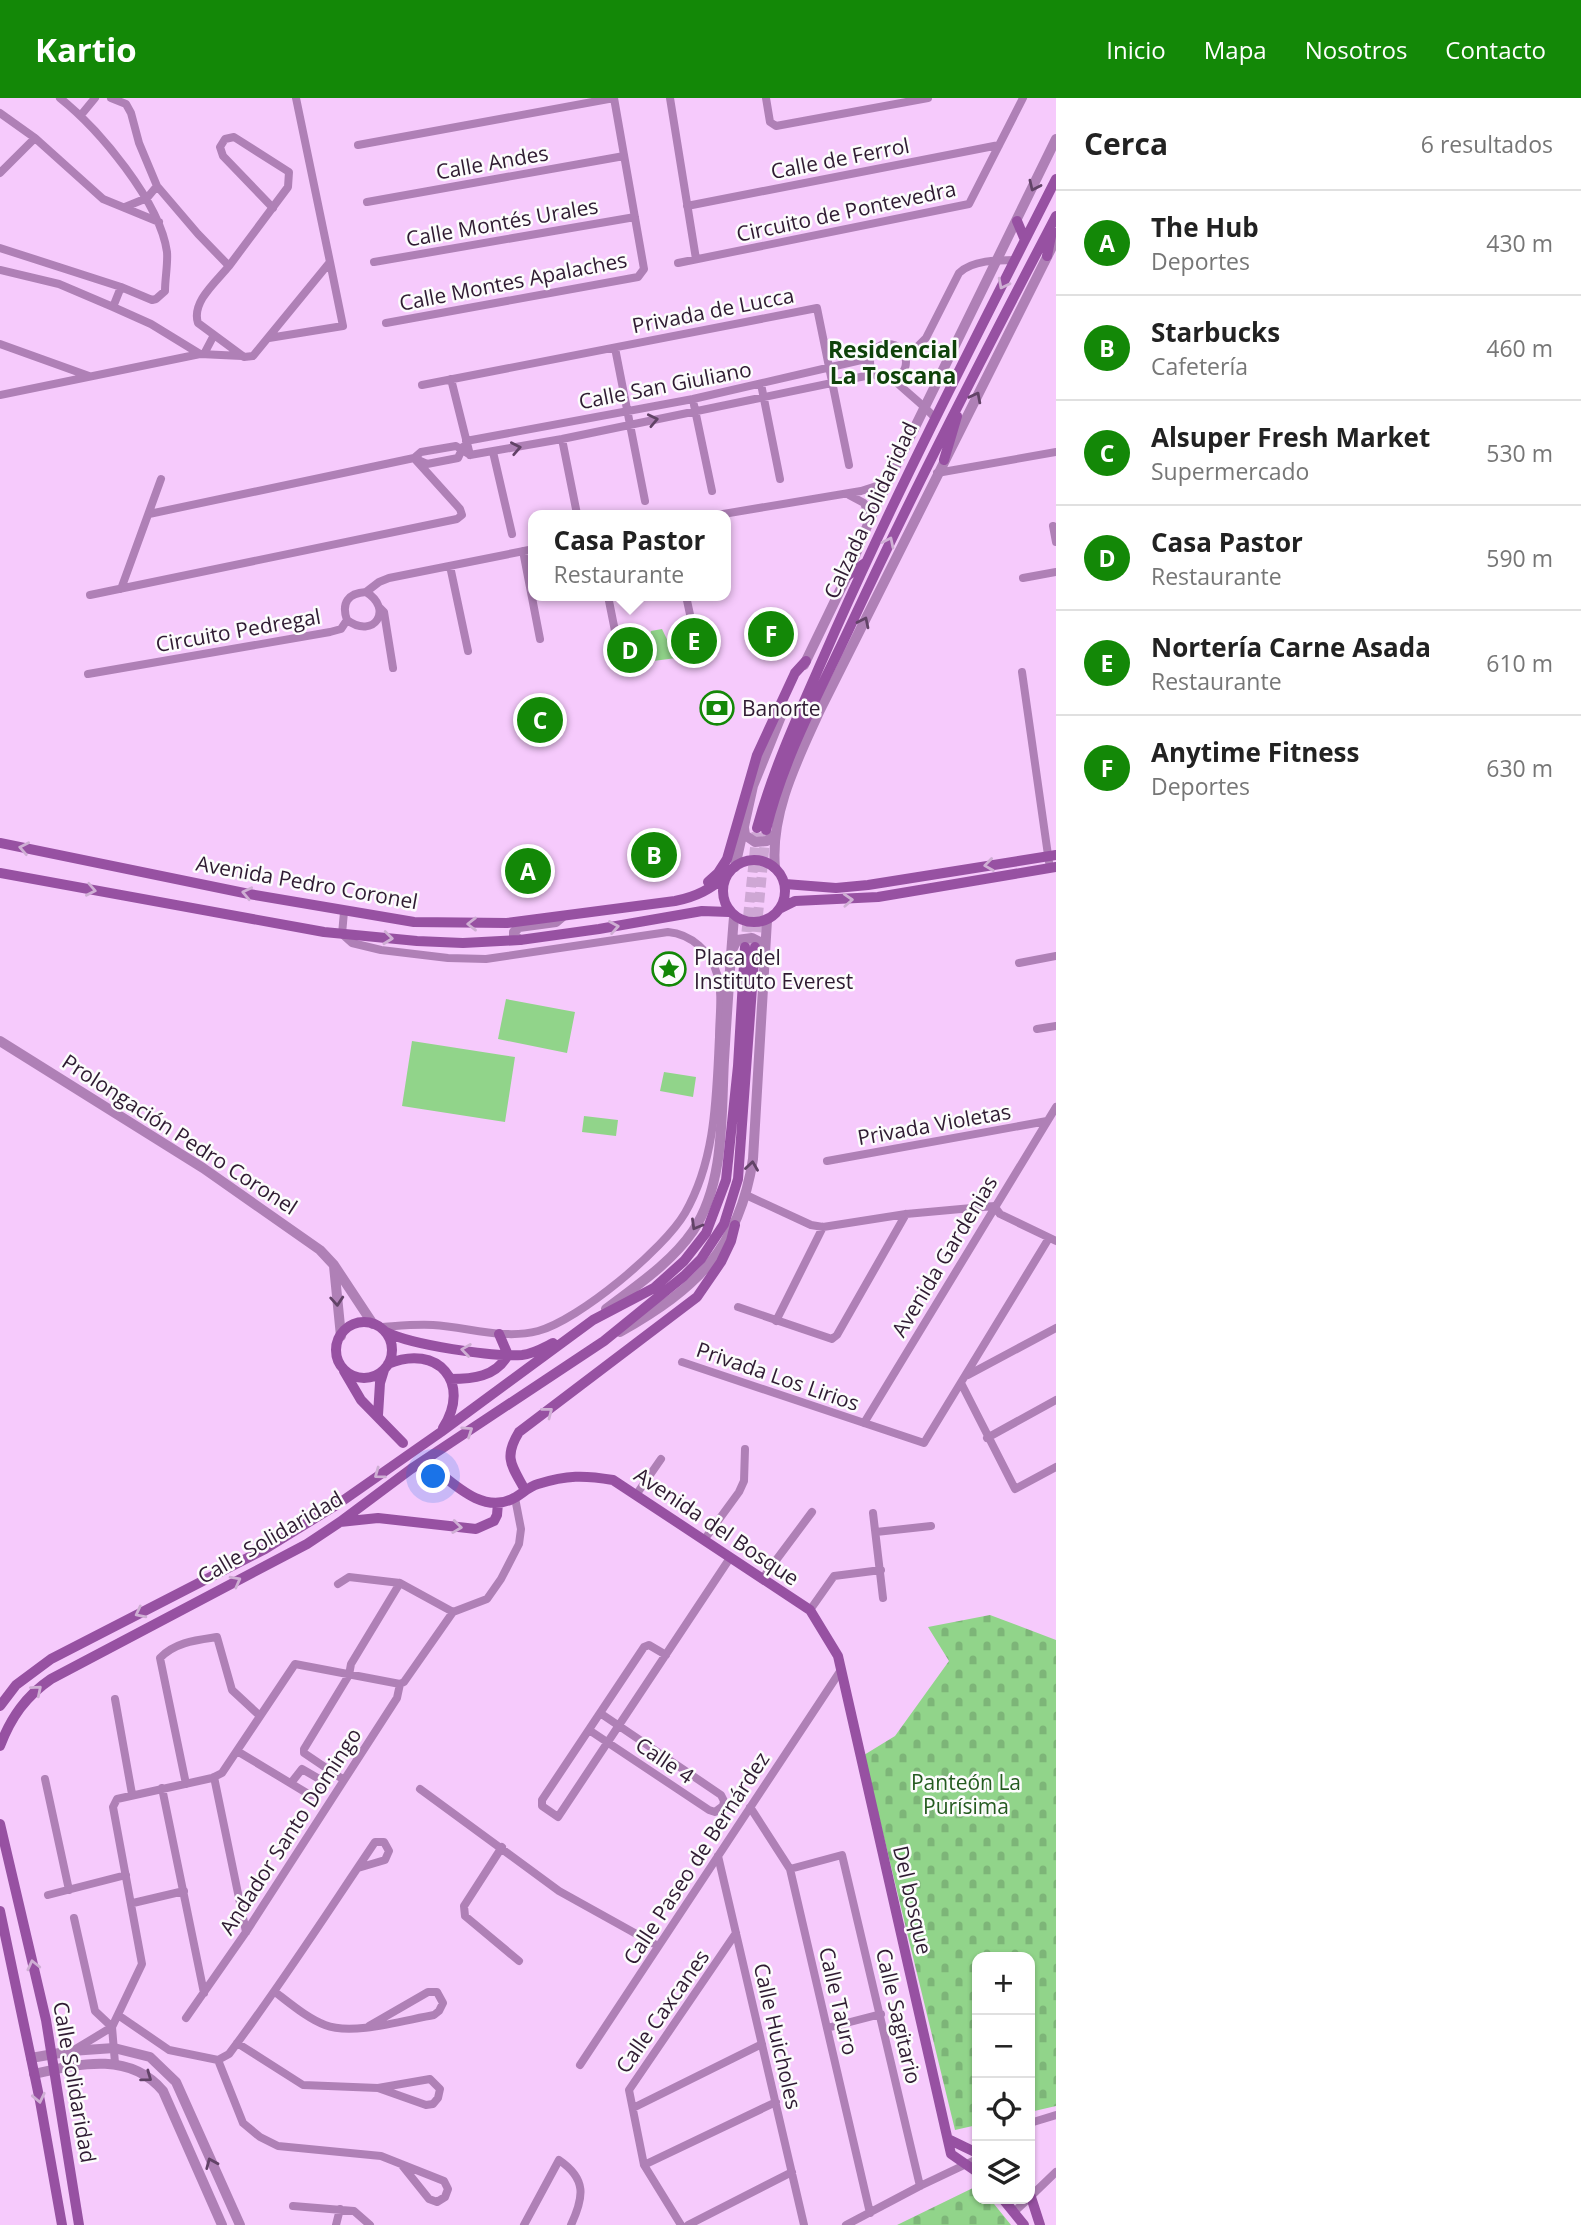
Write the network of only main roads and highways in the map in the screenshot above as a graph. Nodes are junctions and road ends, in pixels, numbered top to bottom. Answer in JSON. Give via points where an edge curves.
{"nodes":[{"id":1,"x":1056,"y":179,"type":"edge"},
{"id":2,"x":1056,"y":216,"type":"edge"},
{"id":3,"x":1017,"y":221,"type":"road end"},
{"id":4,"x":1025,"y":240,"type":"junction"},
{"id":5,"x":1047,"y":256,"type":"road end"},
{"id":6,"x":965,"y":390,"type":"junction"},
{"id":7,"x":924,"y":438,"type":"junction"},
{"id":8,"x":910,"y":439,"type":"road end"},
{"id":9,"x":944,"y":460,"type":"road end"},
{"id":10,"x":865,"y":563,"type":"junction"},
{"id":11,"x":847,"y":576,"type":"road end"},
{"id":12,"x":806,"y":661,"type":"road end"},
{"id":13,"x":0,"y":843,"type":"edge"},
{"id":14,"x":1053,"y":862,"type":"edge"},
{"id":15,"x":731,"y":871,"type":"junction"},
{"id":16,"x":0,"y":873,"type":"edge"},
{"id":17,"x":785,"y":884,"type":"junction"},
{"id":18,"x":781,"y":908,"type":"junction"},
{"id":19,"x":589,"y":913,"type":"junction"},
{"id":20,"x":732,"y":915,"type":"junction"},
{"id":21,"x":734,"y":1225,"type":"road end"},
{"id":22,"x":379,"y":1327,"type":"junction"},
{"id":23,"x":578,"y":1332,"type":"junction"},
{"id":24,"x":499,"y":1334,"type":"road end"},
{"id":25,"x":508,"y":1355,"type":"junction"},
{"id":26,"x":341,"y":1365,"type":"junction"},
{"id":27,"x":387,"y":1366,"type":"junction"},
{"id":28,"x":450,"y":1379,"type":"junction"},
{"id":29,"x":377,"y":1415,"type":"junction"},
{"id":30,"x":441,"y":1432,"type":"junction"},
{"id":31,"x":403,"y":1443,"type":"dead end"},
{"id":32,"x":436,"y":1470,"type":"dead end"},
{"id":33,"x":525,"y":1490,"type":"junction"},
{"id":34,"x":498,"y":1503,"type":"junction"},
{"id":35,"x":340,"y":1522,"type":"junction"},
{"id":36,"x":841,"y":1670,"type":"joint"},
{"id":37,"x":0,"y":1706,"type":"edge"},
{"id":38,"x":0,"y":1746,"type":"edge"},
{"id":39,"x":0,"y":1824,"type":"edge"},
{"id":40,"x":0,"y":1911,"type":"edge"},
{"id":41,"x":948,"y":2139,"type":"junction"},
{"id":42,"x":972,"y":2153,"type":"edge"},
{"id":43,"x":972,"y":2169,"type":"edge"},
{"id":44,"x":1007,"y":2204,"type":"edge"},
{"id":45,"x":1032,"y":2204,"type":"edge"},
{"id":46,"x":62,"y":2225,"type":"edge"},
{"id":47,"x":79,"y":2225,"type":"edge"},
{"id":48,"x":1024,"y":2225,"type":"edge"},
{"id":49,"x":1040,"y":2225,"type":"edge"}],
"edges":[{"from":1,"to":4,"type":"main road","name":"Calzada Solidaridad"},
{"from":2,"to":5,"type":"main road"},
{"from":2,"to":6,"type":"main road","name":"Calzada Solidaridad"},
{"from":3,"to":4,"type":"main road"},
{"from":4,"to":7,"type":"main road","name":"Calzada Solidaridad","one_way":true},
{"from":6,"to":9,"type":"main road"},
{"from":10,"to":6,"type":"main road","name":"Calzada Solidaridad","one_way":true,"via":[[780,755],[766,830],[783,771]]},
{"from":7,"to":8,"type":"main road"},
{"from":7,"to":10,"type":"main road","name":"Calzada Solidaridad"},
{"from":10,"to":11,"type":"main road"},
{"from":12,"to":19,"type":"main road","via":[[795,673],[757,755],[730,852],[718,873],[686,894],[601,905]]},
{"from":19,"to":13,"type":"main road","name":"Avenida Pedro Coronel","one_way":true,"via":[[507,923],[414,922]]},
{"from":14,"to":17,"type":"main road","one_way":true,"via":[[868,886]]},
{"from":18,"to":14,"type":"main road","one_way":true,"via":[[795,901],[857,900]]},
{"from":15,"to":17,"type":"main road","via":[[760,860],[775,868]]},
{"from":15,"to":19,"type":"main road","name":"Avenida Pedro Coronel","via":[[713,887],[687,899]]},
{"from":15,"to":20,"type":"main road","via":[[723,894]]},
{"from":16,"to":20,"type":"main road","name":"Avenida Pedro Coronel","one_way":true,"via":[[342,934],[436,942],[520,940],[702,911]]},
{"from":17,"to":18,"type":"main road"},
{"from":18,"to":20,"type":"main road","via":[[755,923]]},
{"from":33,"to":21,"type":"main road","one_way":true,"via":[[510,1463],[511,1445],[519,1432],[697,1297],[721,1262]]},
{"from":25,"to":22,"type":"main road","one_way":true,"via":[[419,1343]]},
{"from":22,"to":26,"type":"main road","via":[[351,1326],[341,1336],[337,1350]]},
{"from":22,"to":27,"type":"main road","via":[[392,1348]]},
{"from":23,"to":25,"type":"main road","via":[[531,1354]]},
{"from":23,"to":30,"type":"main road","name":"Calle Solidaridad"},
{"from":35,"to":23,"type":"main road","name":"Calle Solidaridad","one_way":true,"via":[[411,1469],[604,1341],[684,1276],[709,1247],[729,1210],[742,1151],[750,947],[730,1155],[713,1219],[684,1261],[654,1288]]},
{"from":24,"to":25,"type":"main road"},
{"from":25,"to":28,"type":"main road","via":[[482,1377]]},
{"from":26,"to":27,"type":"main road","via":[[359,1377],[374,1376]]},
{"from":26,"to":29,"type":"main road","via":[[361,1400]]},
{"from":27,"to":28,"type":"main road","via":[[415,1356],[439,1365]]},
{"from":27,"to":29,"type":"main road"},
{"from":28,"to":30,"type":"main road","via":[[453,1405]]},
{"from":29,"to":31,"type":"main road"},
{"from":30,"to":37,"type":"main road","name":"Calle Solidaridad","one_way":true,"via":[[265,1549],[51,1659],[16,1685]]},
{"from":32,"to":34,"type":"main road","via":[[472,1497]]},
{"from":33,"to":34,"type":"main road","name":"Avenida del Bosque"},
{"from":33,"to":36,"type":"main road","name":"Avenida del Bosque","via":[[582,1475],[613,1480],[810,1610],[838,1656]]},
{"from":35,"to":34,"type":"main road","one_way":true,"via":[[378,1518],[475,1529],[494,1521]]},
{"from":38,"to":35,"type":"main road","name":"Calle Solidaridad","one_way":true,"via":[[17,1710],[51,1679],[307,1544]]},
{"from":36,"to":41,"type":"main road","name":"Del bosque"},
{"from":47,"to":39,"type":"main road","name":"Calle Solidaridad","one_way":true,"via":[[46,2020]]},
{"from":40,"to":46,"type":"main road","name":"Calle Solidaridad","one_way":true},
{"from":41,"to":42,"type":"main road"},
{"from":41,"to":43,"type":"main road","name":"Del bosque","via":[[951,2154]]},
{"from":44,"to":48,"type":"main road"},
{"from":45,"to":49,"type":"main road"}]}
